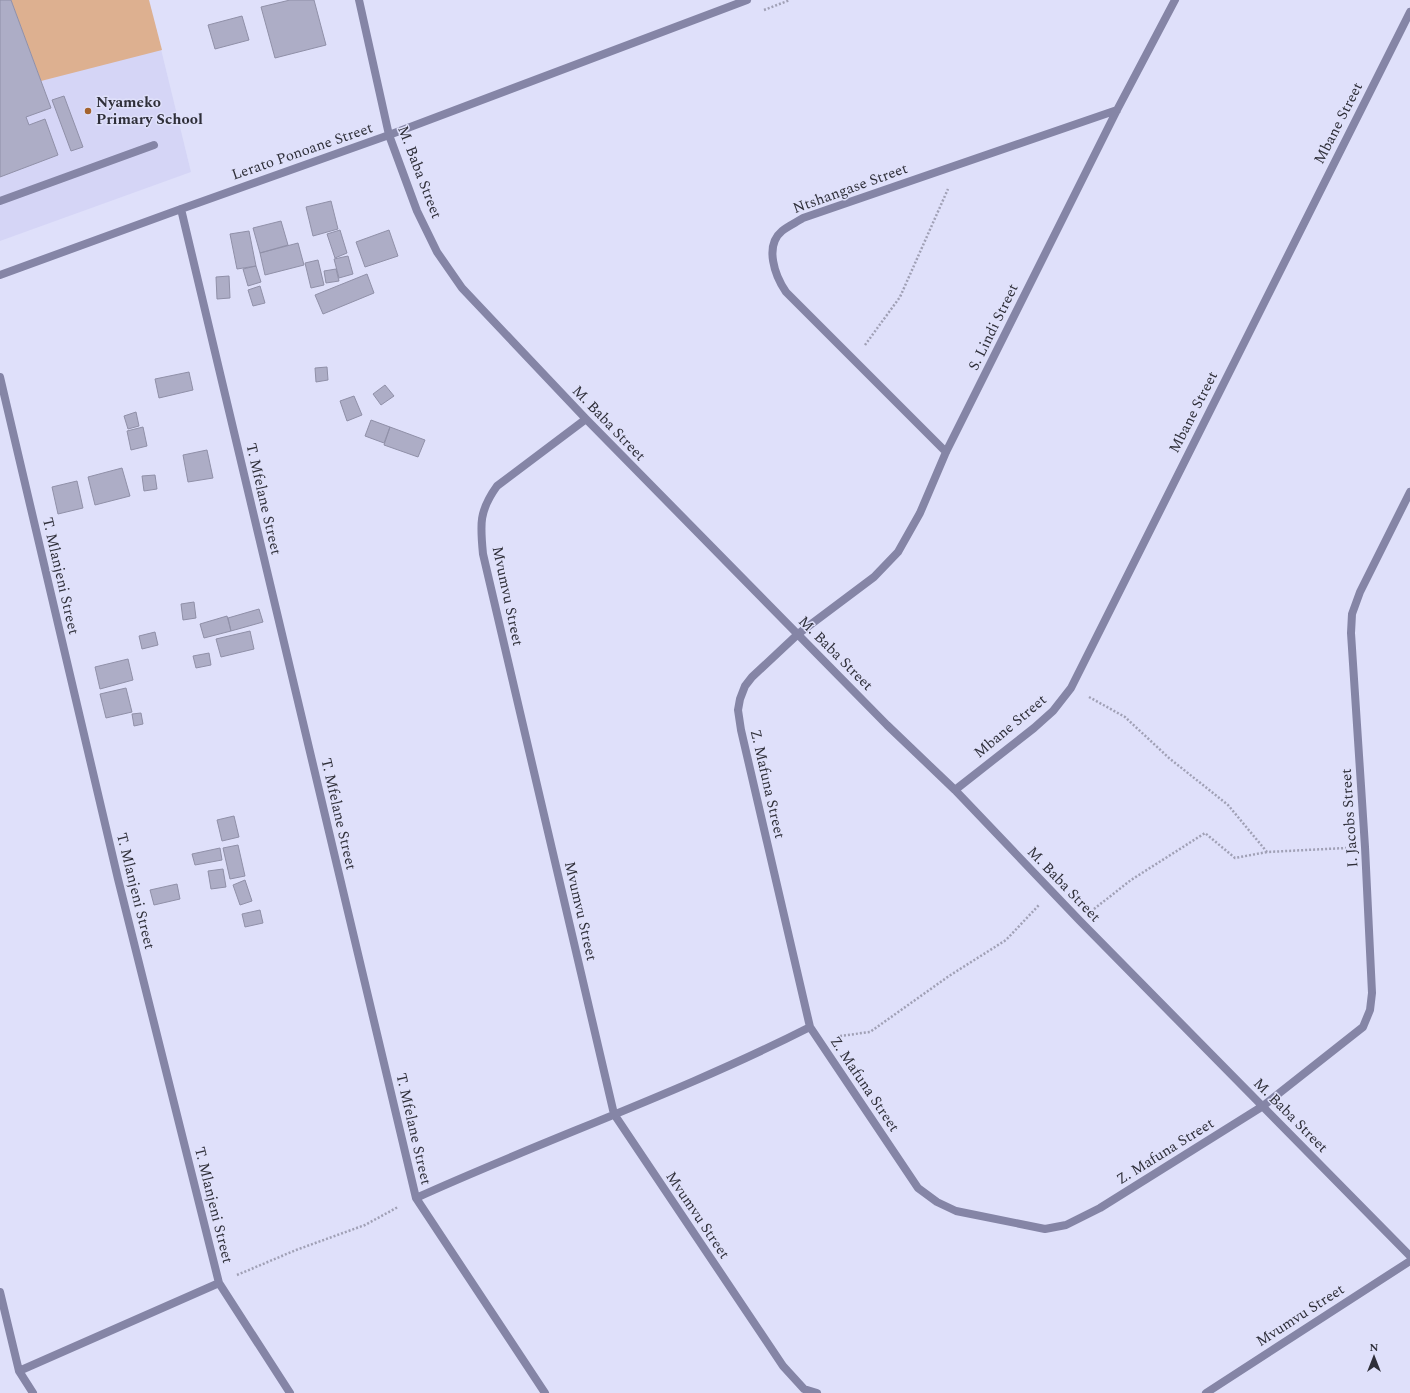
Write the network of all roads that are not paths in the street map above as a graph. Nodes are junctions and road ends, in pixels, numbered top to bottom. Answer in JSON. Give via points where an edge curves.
{"nodes":[{"id":1,"x":359,"y":0,"type":"edge"},
{"id":2,"x":747,"y":0,"type":"edge"},
{"id":3,"x":1175,"y":0,"type":"edge"},
{"id":4,"x":1410,"y":12,"type":"edge"},
{"id":5,"x":1117,"y":110,"type":"junction"},
{"id":6,"x":389,"y":135,"type":"junction"},
{"id":7,"x":154,"y":145,"type":"dead end"},
{"id":8,"x":0,"y":201,"type":"edge"},
{"id":9,"x":180,"y":209,"type":"junction"},
{"id":10,"x":0,"y":276,"type":"edge"},
{"id":11,"x":0,"y":377,"type":"edge"},
{"id":12,"x":586,"y":419,"type":"junction"},
{"id":13,"x":946,"y":452,"type":"junction"},
{"id":14,"x":1410,"y":492,"type":"edge"},
{"id":15,"x":798,"y":634,"type":"junction"},
{"id":16,"x":956,"y":790,"type":"junction"},
{"id":17,"x":810,"y":1027,"type":"junction"},
{"id":18,"x":1263,"y":1106,"type":"junction"},
{"id":19,"x":614,"y":1114,"type":"junction"},
{"id":20,"x":416,"y":1198,"type":"junction"},
{"id":21,"x":1410,"y":1256,"type":"edge"},
{"id":22,"x":1410,"y":1261,"type":"edge"},
{"id":23,"x":219,"y":1283,"type":"junction"},
{"id":24,"x":0,"y":1292,"type":"edge"},
{"id":25,"x":19,"y":1370,"type":"junction"},
{"id":26,"x":33,"y":1393,"type":"edge"},
{"id":27,"x":290,"y":1393,"type":"edge"},
{"id":28,"x":545,"y":1393,"type":"edge"},
{"id":29,"x":817,"y":1393,"type":"edge"},
{"id":30,"x":1206,"y":1393,"type":"edge"}],
"edges":[{"from":1,"to":6,"type":"street","name":"M. Baba Street"},
{"from":2,"to":6,"type":"street","name":"Lerato Ponoane Street"},
{"from":3,"to":5,"type":"street","name":"S. Lindi Street"},
{"from":4,"to":16,"type":"street","name":"Mbane Street","via":[[1071,688],[1053,711],[1034,728]]},
{"from":5,"to":13,"type":"street","name":"S. Lindi Street"},
{"from":5,"to":13,"type":"street","name":"Ntshangase Street","via":[[804,218],[781,231],[774,245],[773,262],[778,281],[786,292]]},
{"from":6,"to":9,"type":"street","name":"Lerato Ponoane Street"},
{"from":6,"to":12,"type":"street","name":"M. Baba Street","via":[[417,211],[437,252],[462,288]]},
{"from":7,"to":8,"type":"street"},
{"from":9,"to":10,"type":"street","name":"Lerato Ponoane Street"},
{"from":9,"to":20,"type":"street","name":"T. Mfelane Street"},
{"from":11,"to":23,"type":"street","name":"T. Mlanjeni Street","via":[[118,879]]},
{"from":12,"to":15,"type":"street","name":"M. Baba Street"},
{"from":12,"to":19,"type":"street","name":"Mvumvu Street","via":[[497,486],[482,513],[480,528],[482,554]]},
{"from":13,"to":15,"type":"street","name":"S. Lindi Street","via":[[920,513],[898,552],[874,577]]},
{"from":14,"to":18,"type":"street","name":"I. Jacobs Street","via":[[1360,592],[1352,614],[1351,634],[1372,993],[1370,1010],[1363,1027],[1351,1038]]},
{"from":15,"to":16,"type":"street","name":"M. Baba Street","via":[[887,725]]},
{"from":15,"to":17,"type":"street","name":"Z. Mafuna Street","via":[[752,677],[742,692],[738,710]]},
{"from":16,"to":18,"type":"street","name":"M. Baba Street","via":[[1080,921]]},
{"from":17,"to":18,"type":"street","name":"Z. Mafuna Street","via":[[918,1188],[937,1202],[956,1211],[1038,1228],[1066,1225],[1100,1208]]},
{"from":17,"to":19,"type":"street","via":[[665,1095]]},
{"from":18,"to":21,"type":"street","name":"M. Baba Street"},
{"from":19,"to":20,"type":"street","via":[[476,1170]]},
{"from":19,"to":29,"type":"street","name":"Mvumvu Street","via":[[783,1366],[804,1389]]},
{"from":20,"to":28,"type":"street","name":"T. Mfelane Street"},
{"from":22,"to":30,"type":"street","name":"Mvumvu Street"},
{"from":23,"to":25,"type":"street"},
{"from":23,"to":27,"type":"street","name":"T. Mlanjeni Street"},
{"from":24,"to":25,"type":"street"},
{"from":25,"to":26,"type":"street"}]}
